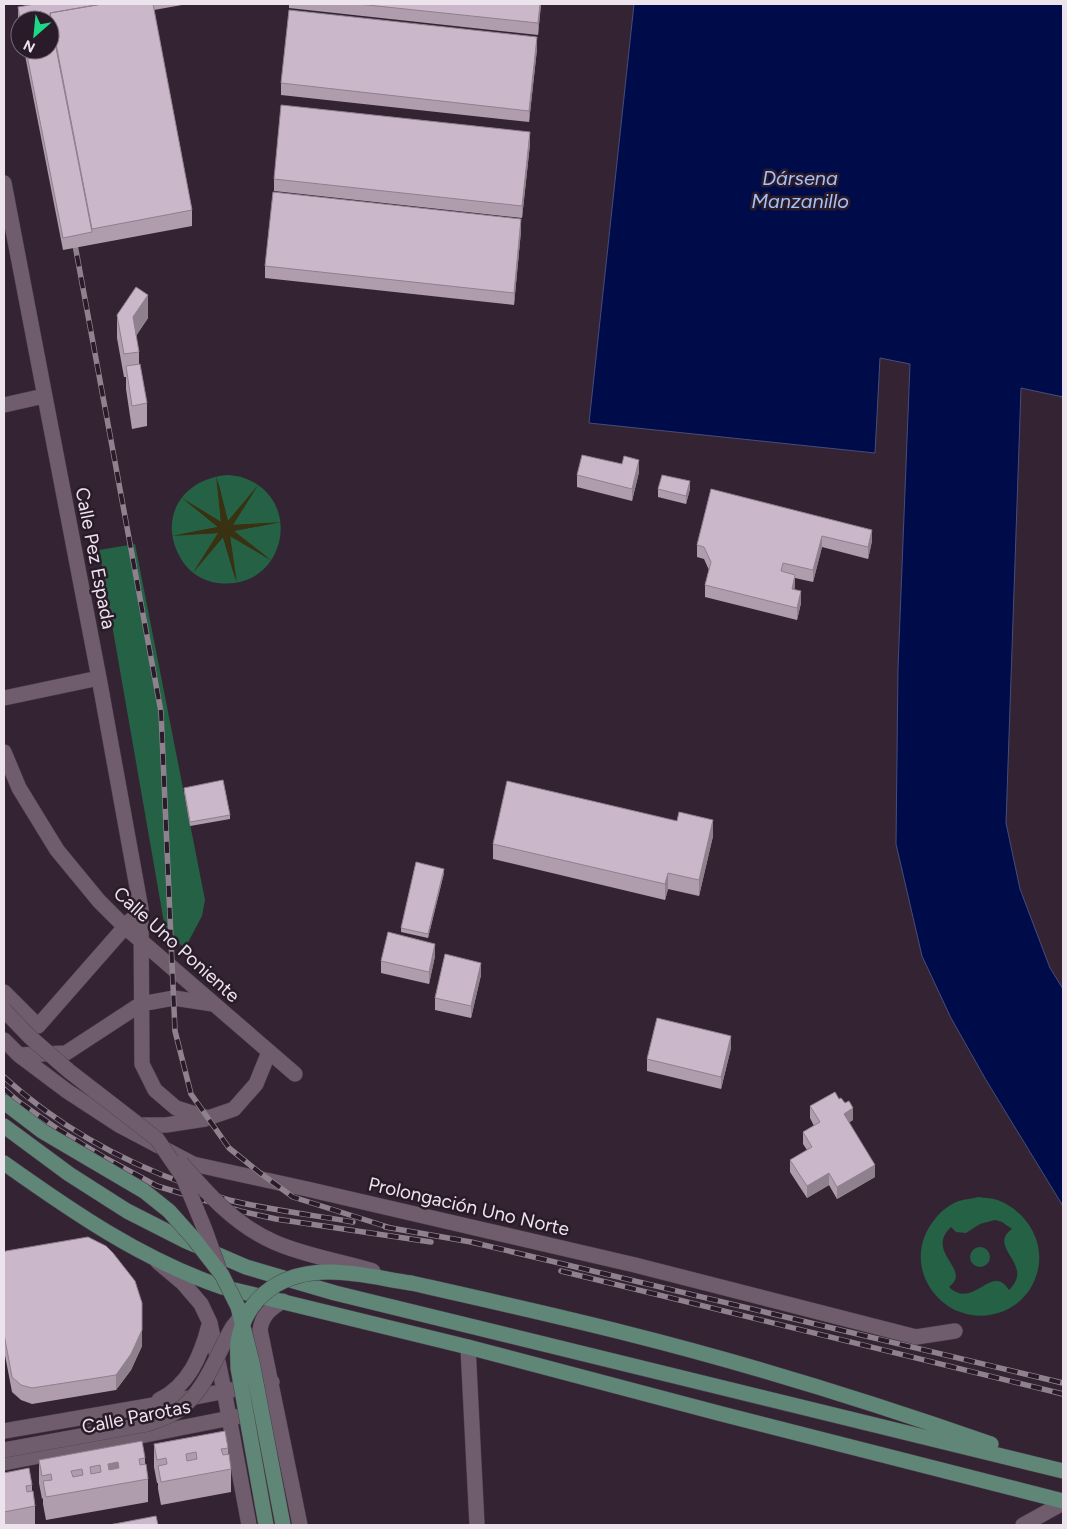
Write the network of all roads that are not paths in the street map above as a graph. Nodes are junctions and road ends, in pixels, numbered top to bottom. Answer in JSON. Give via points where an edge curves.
{"nodes":[{"id":1,"x":4,"y":183,"type":"edge"},
{"id":2,"x":7,"y":221,"type":"edge"},
{"id":3,"x":44,"y":396,"type":"junction"},
{"id":4,"x":4,"y":405,"type":"edge"},
{"id":5,"x":100,"y":678,"type":"junction"},
{"id":6,"x":4,"y":698,"type":"edge"},
{"id":7,"x":4,"y":752,"type":"edge"},
{"id":8,"x":141,"y":909,"type":"junction"},
{"id":9,"x":125,"y":927,"type":"junction"},
{"id":10,"x":140,"y":941,"type":"junction"},
{"id":11,"x":4,"y":992,"type":"edge"},
{"id":12,"x":142,"y":1004,"type":"junction"},
{"id":13,"x":213,"y":1004,"type":"junction"},
{"id":14,"x":4,"y":1010,"type":"edge"},
{"id":15,"x":4,"y":1040,"type":"edge"},
{"id":16,"x":269,"y":1052,"type":"junction"},
{"id":17,"x":19,"y":1055,"type":"junction"},
{"id":18,"x":295,"y":1074,"type":"dead end"},
{"id":19,"x":4,"y":1102,"type":"edge"},
{"id":20,"x":208,"y":1118,"type":"junction"},
{"id":21,"x":119,"y":1124,"type":"junction"},
{"id":22,"x":4,"y":1126,"type":"edge"},
{"id":23,"x":157,"y":1138,"type":"junction"},
{"id":24,"x":4,"y":1163,"type":"edge"},
{"id":25,"x":157,"y":1261,"type":"junction"},
{"id":26,"x":222,"y":1275,"type":"junction"},
{"id":27,"x":411,"y":1283,"type":"junction"},
{"id":28,"x":283,"y":1301,"type":"junction"},
{"id":29,"x":253,"y":1303,"type":"junction"},
{"id":30,"x":210,"y":1323,"type":"junction"},
{"id":31,"x":955,"y":1331,"type":"dead end"},
{"id":32,"x":468,"y":1347,"type":"junction"},
{"id":33,"x":272,"y":1382,"type":"junction"},
{"id":34,"x":224,"y":1390,"type":"junction"},
{"id":35,"x":148,"y":1406,"type":"junction"},
{"id":36,"x":276,"y":1409,"type":"junction"},
{"id":37,"x":229,"y":1418,"type":"junction"},
{"id":38,"x":4,"y":1431,"type":"edge"},
{"id":39,"x":4,"y":1450,"type":"edge"},
{"id":40,"x":4,"y":1463,"type":"edge"},
{"id":41,"x":1063,"y":1471,"type":"edge"},
{"id":42,"x":1063,"y":1502,"type":"edge"},
{"id":43,"x":249,"y":1525,"type":"edge"},
{"id":44,"x":266,"y":1525,"type":"edge"},
{"id":45,"x":283,"y":1525,"type":"edge"},
{"id":46,"x":300,"y":1525,"type":"edge"},
{"id":47,"x":477,"y":1525,"type":"edge"},
{"id":48,"x":1023,"y":1525,"type":"edge"}],
"edges":[{"from":1,"to":2,"type":"street","name":"Calle Pez Espada"},
{"from":2,"to":3,"type":"street","name":"Calle Pez Espada"},
{"from":3,"to":4,"type":"street"},
{"from":3,"to":5,"type":"street","name":"Calle Pez Espada"},
{"from":5,"to":6,"type":"street"},
{"from":5,"to":8,"type":"street","name":"Calle Pez Espada"},
{"from":7,"to":9,"type":"street","name":"Calle Uno Poniente","via":[[19,788],[57,850]]},
{"from":8,"to":9,"type":"street"},
{"from":8,"to":10,"type":"street","name":"Calle Pez Espada"},
{"from":9,"to":10,"type":"street","name":"Calle Uno Poniente"},
{"from":9,"to":11,"type":"street","via":[[38,1026]]},
{"from":10,"to":12,"type":"street","name":"Calle Pez Espada"},
{"from":10,"to":13,"type":"street","name":"Calle Uno Poniente"},
{"from":12,"to":13,"type":"street","via":[[174,998]]},
{"from":12,"to":17,"type":"street","via":[[66,1053]]},
{"from":12,"to":20,"type":"street","via":[[142,1064],[155,1090],[176,1108]]},
{"from":13,"to":16,"type":"street","name":"Calle Uno Poniente"},
{"from":14,"to":23,"type":"street","bridge":true,"via":[[69,1071]]},
{"from":15,"to":17,"type":"street","name":"Prolongación Uno Norte"},
{"from":16,"to":18,"type":"street","name":"Calle Uno Poniente"},
{"from":16,"to":20,"type":"street","via":[[256,1084],[234,1109]]},
{"from":17,"to":21,"type":"street","name":"Prolongación Uno Norte"},
{"from":19,"to":26,"type":"main road","bridge":true,"via":[[42,1132],[144,1190],[169,1211]]},
{"from":20,"to":21,"type":"street","via":[[166,1125]]},
{"from":21,"to":31,"type":"street","name":"Prolongación Uno Norte","via":[[193,1164],[635,1265],[916,1337]]},
{"from":22,"to":41,"type":"main road","via":[[69,1174],[127,1211],[186,1242],[246,1267]]},
{"from":23,"to":26,"type":"street","bridge":true,"via":[[182,1177]]},
{"from":23,"to":27,"type":"street","bridge":true,"via":[[212,1199],[241,1224],[274,1242]]},
{"from":24,"to":25,"type":"main road","via":[[58,1202]]},
{"from":25,"to":28,"type":"main road","via":[[222,1287]]},
{"from":25,"to":30,"type":"street","via":[[201,1304]]},
{"from":26,"to":45,"type":"main road","bridge":true,"via":[[238,1307],[252,1362]]},
{"from":27,"to":29,"type":"main road","bridge":true,"via":[[331,1272],[306,1274],[271,1287]]},
{"from":27,"to":41,"type":"main road","via":[[624,1332],[766,1371],[920,1419]]},
{"from":28,"to":32,"type":"main road"},
{"from":28,"to":33,"type":"street","via":[[268,1311],[260,1330]]},
{"from":29,"to":39,"type":"street","bridge":true,"via":[[234,1326],[195,1395],[180,1409],[147,1424]]},
{"from":29,"to":44,"type":"main road","bridge":true,"via":[[238,1341],[238,1368]]},
{"from":30,"to":34,"type":"street"},
{"from":30,"to":35,"type":"street","via":[[198,1358],[182,1384],[170,1395]]},
{"from":32,"to":42,"type":"main road"},
{"from":32,"to":47,"type":"street"},
{"from":33,"to":34,"type":"street","name":"Calle Parotas"},
{"from":33,"to":36,"type":"street"},
{"from":34,"to":35,"type":"street","name":"Calle Parotas"},
{"from":34,"to":37,"type":"street"},
{"from":35,"to":38,"type":"street","name":"Calle Parotas"},
{"from":36,"to":37,"type":"street","name":"Calle Parotas"},
{"from":36,"to":46,"type":"street"},
{"from":37,"to":40,"type":"street","name":"Calle Parotas"},
{"from":37,"to":43,"type":"street"},
{"from":42,"to":48,"type":"street"}]}
